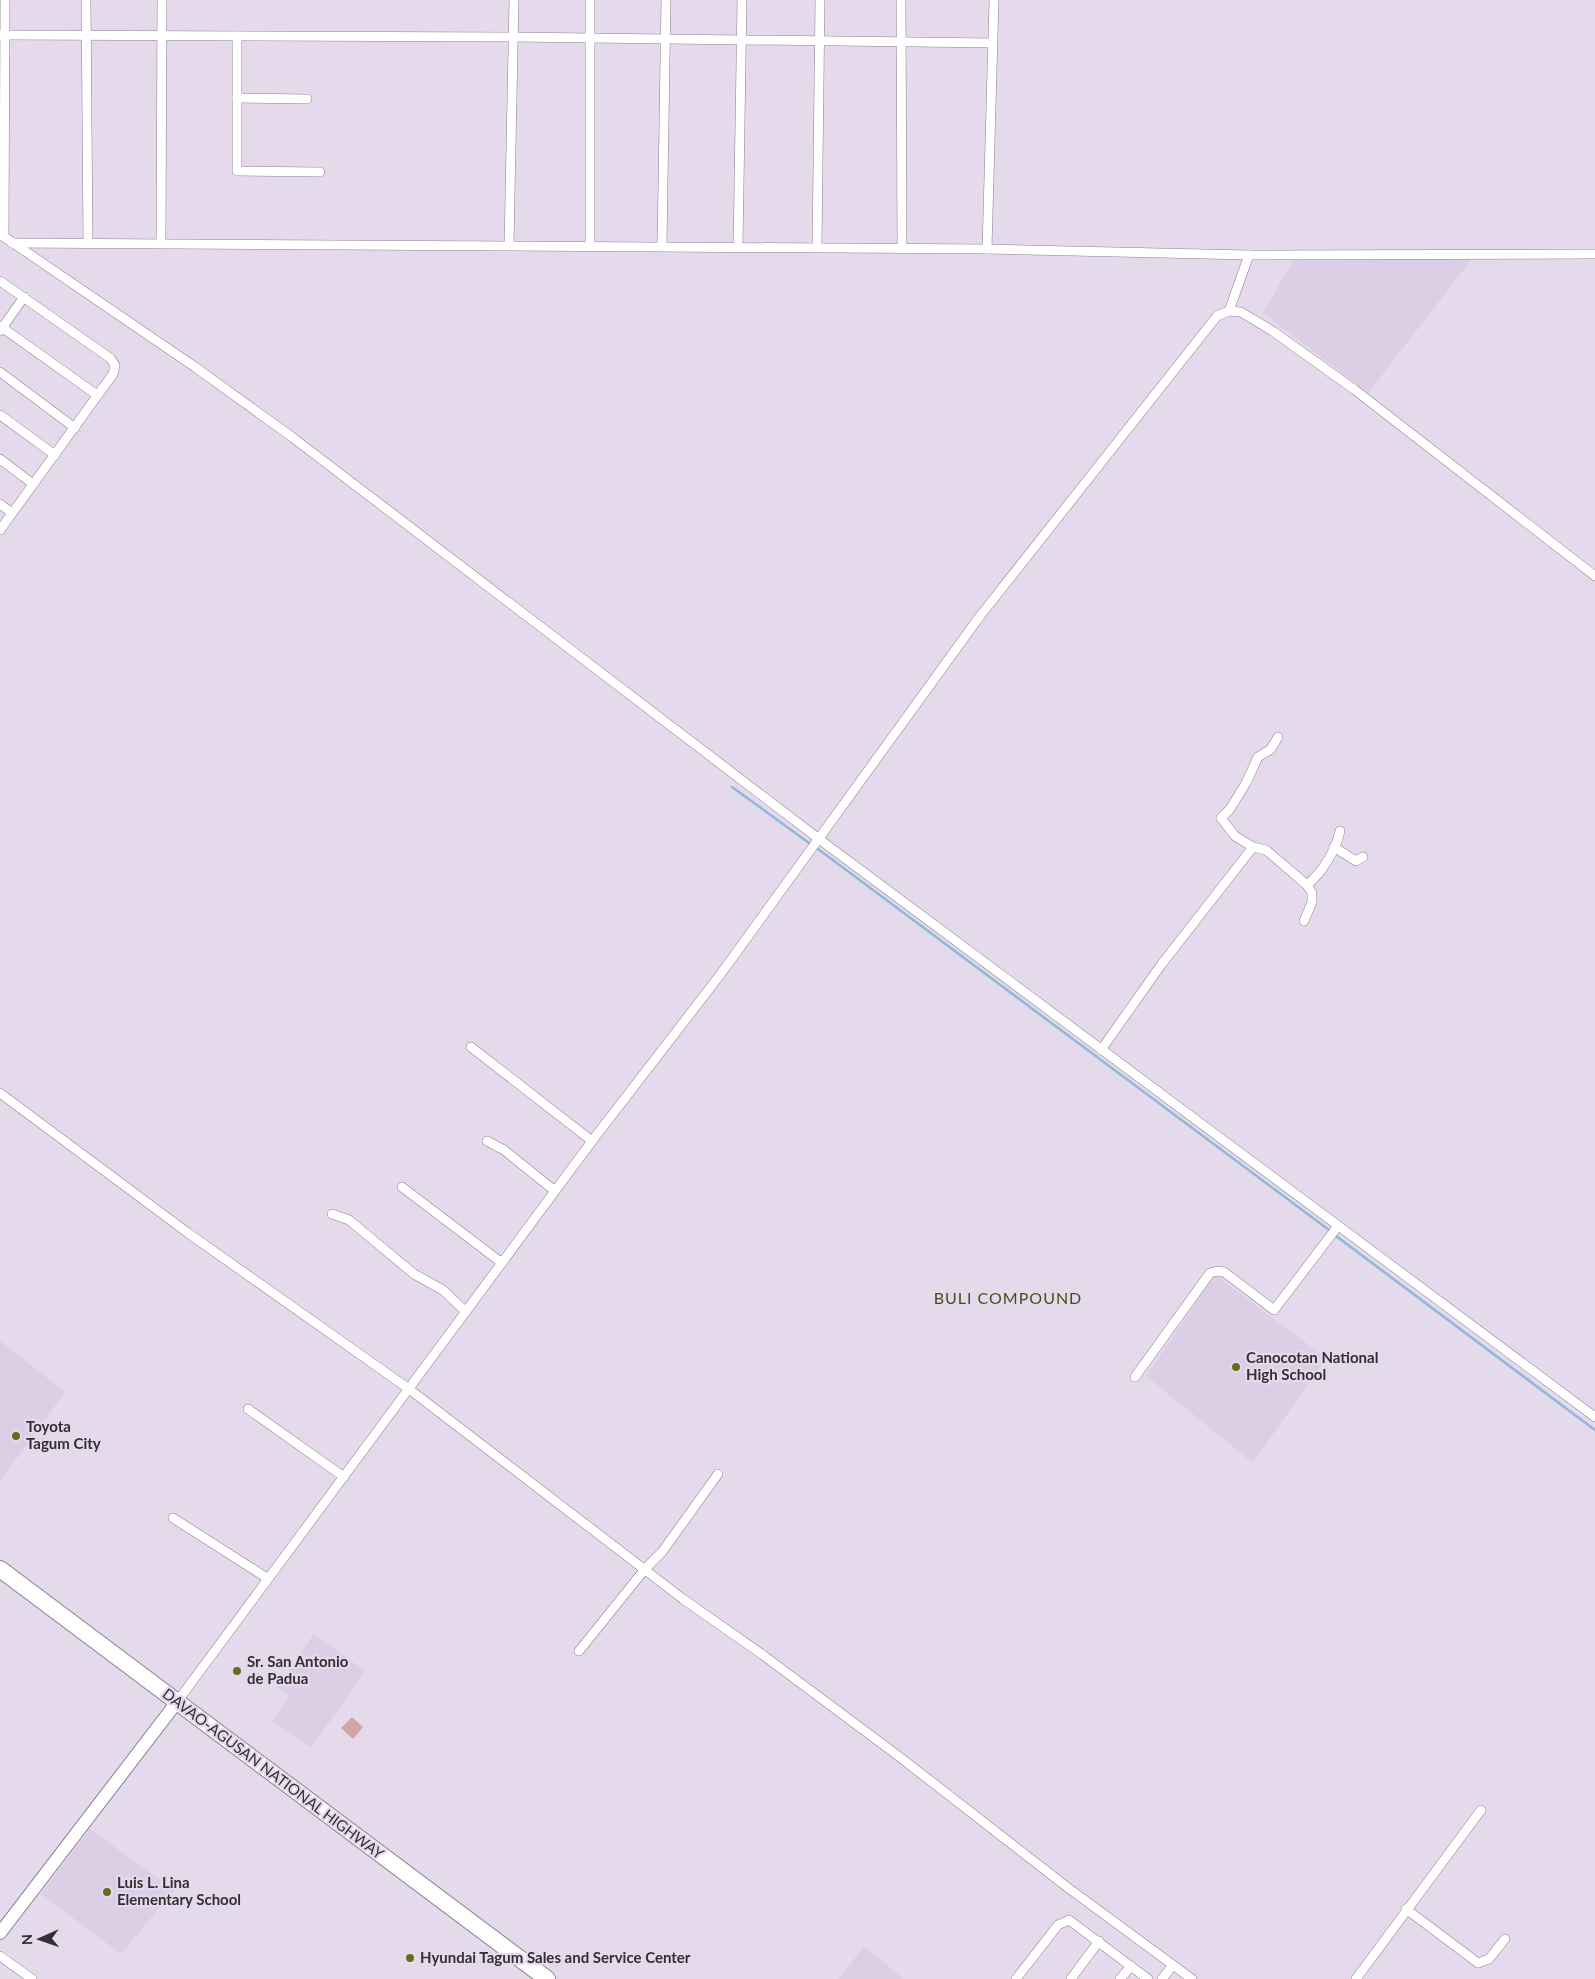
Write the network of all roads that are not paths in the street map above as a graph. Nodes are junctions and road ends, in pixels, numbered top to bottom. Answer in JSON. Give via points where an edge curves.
{"nodes":[{"id":1,"x":5,"y":0,"type":"edge"},
{"id":2,"x":86,"y":0,"type":"edge"},
{"id":3,"x":162,"y":0,"type":"edge"},
{"id":4,"x":514,"y":0,"type":"edge"},
{"id":5,"x":590,"y":0,"type":"edge"},
{"id":6,"x":666,"y":0,"type":"edge"},
{"id":7,"x":742,"y":0,"type":"edge"},
{"id":8,"x":820,"y":0,"type":"edge"},
{"id":9,"x":901,"y":0,"type":"edge"},
{"id":10,"x":994,"y":0,"type":"edge"},
{"id":11,"x":3,"y":35,"type":"edge"},
{"id":12,"x":86,"y":36,"type":"junction"},
{"id":13,"x":161,"y":36,"type":"junction"},
{"id":14,"x":237,"y":36,"type":"junction"},
{"id":15,"x":513,"y":37,"type":"junction"},
{"id":16,"x":590,"y":38,"type":"junction"},
{"id":17,"x":666,"y":39,"type":"junction"},
{"id":18,"x":742,"y":40,"type":"junction"},
{"id":19,"x":820,"y":41,"type":"junction"},
{"id":20,"x":900,"y":42,"type":"junction"},
{"id":21,"x":992,"y":44,"type":"junction"},
{"id":22,"x":237,"y":98,"type":"junction"},
{"id":23,"x":307,"y":99,"type":"dead end"},
{"id":24,"x":320,"y":172,"type":"dead end"},
{"id":25,"x":2,"y":235,"type":"edge"},
{"id":26,"x":12,"y":242,"type":"junction"},
{"id":27,"x":88,"y":243,"type":"junction"},
{"id":28,"x":161,"y":243,"type":"junction"},
{"id":29,"x":509,"y":245,"type":"junction"},
{"id":30,"x":590,"y":245,"type":"junction"},
{"id":31,"x":662,"y":246,"type":"junction"},
{"id":32,"x":738,"y":247,"type":"junction"},
{"id":33,"x":818,"y":247,"type":"junction"},
{"id":34,"x":902,"y":248,"type":"junction"},
{"id":35,"x":987,"y":249,"type":"junction"},
{"id":36,"x":1595,"y":254,"type":"edge"},
{"id":37,"x":1249,"y":255,"type":"junction"},
{"id":38,"x":0,"y":281,"type":"edge"},
{"id":39,"x":24,"y":297,"type":"junction"},
{"id":40,"x":1229,"y":311,"type":"junction"},
{"id":41,"x":1,"y":328,"type":"edge"},
{"id":42,"x":0,"y":372,"type":"edge"},
{"id":43,"x":97,"y":395,"type":"junction"},
{"id":44,"x":0,"y":415,"type":"edge"},
{"id":45,"x":75,"y":428,"type":"junction"},
{"id":46,"x":54,"y":455,"type":"junction"},
{"id":47,"x":0,"y":459,"type":"edge"},
{"id":48,"x":33,"y":484,"type":"junction"},
{"id":49,"x":0,"y":504,"type":"edge"},
{"id":50,"x":12,"y":513,"type":"junction"},
{"id":51,"x":0,"y":530,"type":"edge"},
{"id":52,"x":1595,"y":576,"type":"edge"},
{"id":53,"x":1278,"y":737,"type":"dead end"},
{"id":54,"x":1340,"y":831,"type":"dead end"},
{"id":55,"x":819,"y":839,"type":"junction"},
{"id":56,"x":1253,"y":847,"type":"junction"},
{"id":57,"x":1334,"y":847,"type":"junction"},
{"id":58,"x":1363,"y":857,"type":"dead end"},
{"id":59,"x":1307,"y":885,"type":"junction"},
{"id":60,"x":1304,"y":921,"type":"dead end"},
{"id":61,"x":471,"y":1047,"type":"dead end"},
{"id":62,"x":1101,"y":1050,"type":"junction"},
{"id":63,"x":0,"y":1093,"type":"edge"},
{"id":64,"x":487,"y":1141,"type":"dead end"},
{"id":65,"x":592,"y":1141,"type":"junction"},
{"id":66,"x":402,"y":1187,"type":"dead end"},
{"id":67,"x":556,"y":1191,"type":"junction"},
{"id":68,"x":332,"y":1214,"type":"dead end"},
{"id":69,"x":1338,"y":1226,"type":"junction"},
{"id":70,"x":502,"y":1263,"type":"junction"},
{"id":71,"x":466,"y":1312,"type":"junction"},
{"id":72,"x":1135,"y":1376,"type":"dead end"},
{"id":73,"x":409,"y":1389,"type":"junction"},
{"id":74,"x":248,"y":1409,"type":"dead end"},
{"id":75,"x":1595,"y":1417,"type":"edge"},
{"id":76,"x":718,"y":1474,"type":"dead end"},
{"id":77,"x":344,"y":1477,"type":"junction"},
{"id":78,"x":173,"y":1518,"type":"dead end"},
{"id":79,"x":645,"y":1569,"type":"junction"},
{"id":80,"x":0,"y":1570,"type":"edge"},
{"id":81,"x":267,"y":1578,"type":"junction"},
{"id":82,"x":579,"y":1651,"type":"dead end"},
{"id":83,"x":177,"y":1702,"type":"junction"},
{"id":84,"x":1481,"y":1810,"type":"dead end"},
{"id":85,"x":1406,"y":1909,"type":"junction"},
{"id":86,"x":0,"y":1933,"type":"edge"},
{"id":87,"x":1505,"y":1940,"type":"dead end"},
{"id":88,"x":1099,"y":1941,"type":"junction"},
{"id":89,"x":0,"y":1956,"type":"edge"},
{"id":90,"x":1173,"y":1965,"type":"junction"},
{"id":91,"x":1131,"y":1966,"type":"junction"},
{"id":92,"x":32,"y":1979,"type":"edge"},
{"id":93,"x":547,"y":1979,"type":"edge"},
{"id":94,"x":1016,"y":1979,"type":"edge"},
{"id":95,"x":1071,"y":1979,"type":"edge"},
{"id":96,"x":1120,"y":1979,"type":"edge"},
{"id":97,"x":1148,"y":1979,"type":"edge"},
{"id":98,"x":1162,"y":1979,"type":"edge"},
{"id":99,"x":1192,"y":1979,"type":"edge"},
{"id":100,"x":1356,"y":1979,"type":"edge"}],
"edges":[{"from":1,"to":11,"type":"street"},
{"from":2,"to":12,"type":"street"},
{"from":3,"to":13,"type":"street"},
{"from":4,"to":15,"type":"street"},
{"from":5,"to":16,"type":"street"},
{"from":6,"to":17,"type":"street"},
{"from":7,"to":18,"type":"street"},
{"from":8,"to":19,"type":"street"},
{"from":9,"to":20,"type":"street"},
{"from":10,"to":21,"type":"street"},
{"from":11,"to":12,"type":"street"},
{"from":11,"to":25,"type":"street"},
{"from":12,"to":13,"type":"street"},
{"from":12,"to":27,"type":"street"},
{"from":13,"to":14,"type":"street"},
{"from":13,"to":28,"type":"street"},
{"from":14,"to":15,"type":"street"},
{"from":14,"to":22,"type":"street"},
{"from":15,"to":16,"type":"street"},
{"from":15,"to":29,"type":"street"},
{"from":16,"to":17,"type":"street"},
{"from":16,"to":30,"type":"street"},
{"from":17,"to":18,"type":"street"},
{"from":17,"to":31,"type":"street"},
{"from":18,"to":19,"type":"street"},
{"from":18,"to":32,"type":"street"},
{"from":19,"to":20,"type":"street"},
{"from":19,"to":33,"type":"street"},
{"from":20,"to":21,"type":"street"},
{"from":20,"to":34,"type":"street"},
{"from":21,"to":35,"type":"street"},
{"from":22,"to":23,"type":"street"},
{"from":22,"to":24,"type":"street","via":[[237,171]]},
{"from":25,"to":26,"type":"street"},
{"from":26,"to":27,"type":"street"},
{"from":26,"to":55,"type":"street","via":[[292,437]]},
{"from":27,"to":28,"type":"street"},
{"from":28,"to":29,"type":"street"},
{"from":29,"to":30,"type":"street"},
{"from":30,"to":31,"type":"street"},
{"from":31,"to":32,"type":"street"},
{"from":32,"to":33,"type":"street"},
{"from":33,"to":34,"type":"street"},
{"from":34,"to":35,"type":"street"},
{"from":35,"to":37,"type":"street"},
{"from":36,"to":37,"type":"street"},
{"from":37,"to":40,"type":"street"},
{"from":38,"to":39,"type":"street"},
{"from":39,"to":41,"type":"street"},
{"from":39,"to":43,"type":"street","via":[[114,361],[113,374]]},
{"from":40,"to":52,"type":"street","via":[[1241,312],[1274,332]]},
{"from":40,"to":55,"type":"street","via":[[1216,316],[986,609]]},
{"from":41,"to":43,"type":"street"},
{"from":42,"to":45,"type":"street"},
{"from":43,"to":45,"type":"street"},
{"from":44,"to":46,"type":"street"},
{"from":45,"to":46,"type":"street"},
{"from":46,"to":48,"type":"street"},
{"from":47,"to":48,"type":"street"},
{"from":48,"to":50,"type":"street"},
{"from":49,"to":50,"type":"street"},
{"from":50,"to":51,"type":"street"},
{"from":53,"to":56,"type":"street","via":[[1270,749],[1258,757],[1246,783],[1221,818],[1235,836]]},
{"from":54,"to":57,"type":"street"},
{"from":55,"to":62,"type":"street"},
{"from":55,"to":65,"type":"street","via":[[720,975]]},
{"from":56,"to":59,"type":"street","via":[[1266,850]]},
{"from":56,"to":62,"type":"street","via":[[1161,965]]},
{"from":57,"to":58,"type":"street","via":[[1356,861]]},
{"from":57,"to":59,"type":"street","via":[[1316,878]]},
{"from":59,"to":60,"type":"street","via":[[1312,893],[1312,902]]},
{"from":61,"to":65,"type":"street"},
{"from":62,"to":69,"type":"street"},
{"from":63,"to":73,"type":"street","via":[[188,1233]]},
{"from":64,"to":67,"type":"street","via":[[504,1150]]},
{"from":65,"to":67,"type":"street"},
{"from":66,"to":70,"type":"street"},
{"from":67,"to":70,"type":"street"},
{"from":68,"to":71,"type":"street","via":[[349,1220],[414,1274],[443,1290]]},
{"from":69,"to":72,"type":"street","via":[[1274,1310],[1224,1272],[1210,1273]]},
{"from":69,"to":75,"type":"street"},
{"from":70,"to":71,"type":"street"},
{"from":71,"to":73,"type":"street"},
{"from":73,"to":77,"type":"street"},
{"from":73,"to":79,"type":"street"},
{"from":74,"to":77,"type":"street"},
{"from":76,"to":79,"type":"street","via":[[662,1552]]},
{"from":77,"to":81,"type":"street"},
{"from":78,"to":81,"type":"street"},
{"from":79,"to":82,"type":"street"},
{"from":79,"to":90,"type":"street","via":[[902,1758]]},
{"from":80,"to":83,"type":"highway","name":"DAVAO-AGUSAN NATIONAL HIGHWAY"},
{"from":81,"to":83,"type":"street"},
{"from":83,"to":86,"type":"street"},
{"from":83,"to":93,"type":"highway","name":"DAVAO-AGUSAN NATIONAL HIGHWAY"},
{"from":84,"to":85,"type":"street"},
{"from":85,"to":87,"type":"street","via":[[1478,1963],[1489,1959]]},
{"from":85,"to":100,"type":"street"},
{"from":88,"to":91,"type":"street"},
{"from":88,"to":94,"type":"street","via":[[1073,1921],[1065,1920]]},
{"from":88,"to":95,"type":"street"},
{"from":89,"to":92,"type":"street"},
{"from":90,"to":98,"type":"street"},
{"from":90,"to":99,"type":"street"},
{"from":91,"to":96,"type":"street"},
{"from":91,"to":97,"type":"street"}]}
